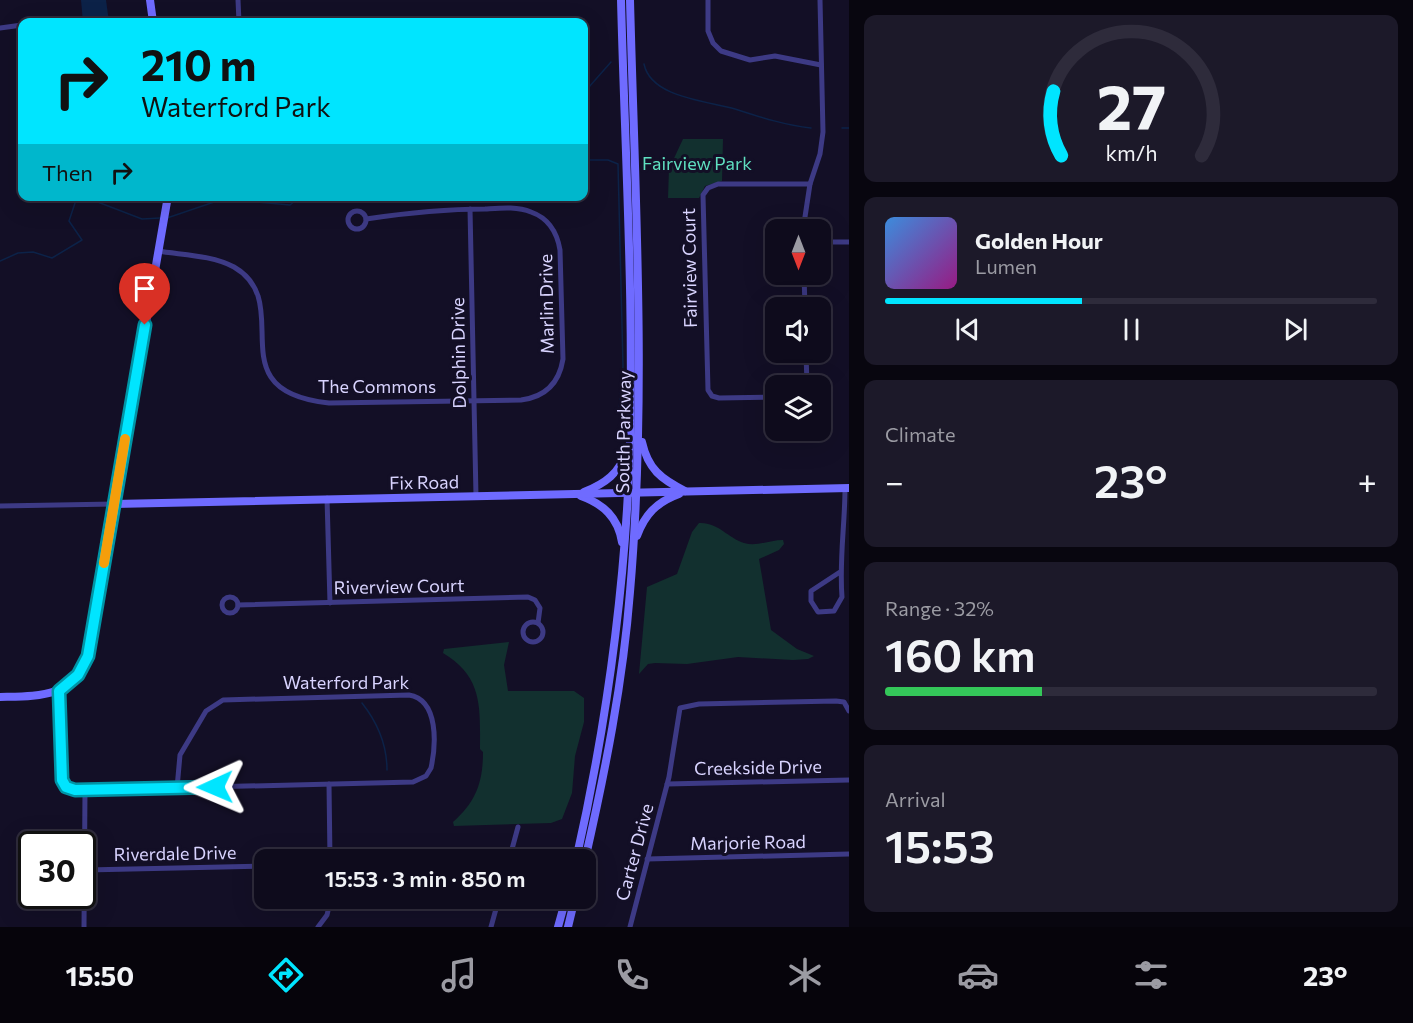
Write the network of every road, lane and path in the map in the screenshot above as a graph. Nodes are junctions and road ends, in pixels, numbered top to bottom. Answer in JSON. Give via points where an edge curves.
{"nodes":[{"id":1,"x":150,"y":0,"type":"edge"},
{"id":2,"x":237,"y":0,"type":"edge"},
{"id":3,"x":621,"y":0,"type":"edge"},
{"id":4,"x":630,"y":0,"type":"edge"},
{"id":5,"x":708,"y":0,"type":"edge"},
{"id":6,"x":820,"y":0,"type":"edge"},
{"id":7,"x":152,"y":18,"type":"edge"},
{"id":8,"x":239,"y":18,"type":"edge"},
{"id":9,"x":18,"y":26,"type":"edge"},
{"id":10,"x":0,"y":28,"type":"edge"},
{"id":11,"x":821,"y":65,"type":"junction"},
{"id":12,"x":810,"y":184,"type":"junction"},
{"id":13,"x":167,"y":201,"type":"edge"},
{"id":14,"x":470,"y":209,"type":"junction"},
{"id":15,"x":366,"y":219,"type":"dead end"},
{"id":16,"x":805,"y":219,"type":"edge"},
{"id":17,"x":831,"y":242,"type":"edge"},
{"id":18,"x":849,"y":242,"type":"edge"},
{"id":19,"x":158,"y":251,"type":"junction"},
{"id":20,"x":765,"y":397,"type":"edge"},
{"id":21,"x":474,"y":401,"type":"junction"},
{"id":22,"x":630,"y":429,"type":"junction"},
{"id":23,"x":639,"y":431,"type":"junction"},
{"id":24,"x":847,"y":488,"type":"edge"},
{"id":25,"x":686,"y":491,"type":"junction"},
{"id":26,"x":628,"y":492,"type":"junction"},
{"id":27,"x":637,"y":492,"type":"junction"},
{"id":28,"x":577,"y":494,"type":"junction"},
{"id":29,"x":476,"y":496,"type":"junction"},
{"id":30,"x":327,"y":498,"type":"junction"},
{"id":31,"x":114,"y":504,"type":"junction"},
{"id":32,"x":0,"y":506,"type":"edge"},
{"id":33,"x":634,"y":546,"type":"junction"},
{"id":34,"x":624,"y":554,"type":"junction"},
{"id":35,"x":840,"y":572,"type":"junction"},
{"id":36,"x":330,"y":603,"type":"junction"},
{"id":37,"x":238,"y":605,"type":"dead end"},
{"id":38,"x":538,"y":623,"type":"dead end"},
{"id":39,"x":59,"y":691,"type":"junction"},
{"id":40,"x":0,"y":697,"type":"edge"},
{"id":41,"x":849,"y":711,"type":"edge"},
{"id":42,"x":849,"y":780,"type":"edge"},
{"id":43,"x":329,"y":784,"type":"junction"},
{"id":44,"x":668,"y":784,"type":"junction"},
{"id":45,"x":177,"y":788,"type":"junction"},
{"id":46,"x":85,"y":790,"type":"junction"},
{"id":47,"x":518,"y":827,"type":"dead end"},
{"id":48,"x":86,"y":831,"type":"edge"},
{"id":49,"x":330,"y":849,"type":"edge"},
{"id":50,"x":512,"y":849,"type":"edge"},
{"id":51,"x":578,"y":849,"type":"edge"},
{"id":52,"x":587,"y":849,"type":"edge"},
{"id":53,"x":849,"y":854,"type":"edge"},
{"id":54,"x":647,"y":859,"type":"junction"},
{"id":55,"x":254,"y":866,"type":"edge"},
{"id":56,"x":96,"y":870,"type":"edge"},
{"id":57,"x":85,"y":909,"type":"edge"},
{"id":58,"x":328,"y":909,"type":"edge"},
{"id":59,"x":496,"y":909,"type":"edge"},
{"id":60,"x":563,"y":909,"type":"edge"},
{"id":61,"x":572,"y":909,"type":"edge"},
{"id":62,"x":84,"y":927,"type":"edge"},
{"id":63,"x":318,"y":927,"type":"edge"},
{"id":64,"x":491,"y":927,"type":"edge"},
{"id":65,"x":558,"y":927,"type":"edge"},
{"id":66,"x":568,"y":927,"type":"edge"},
{"id":67,"x":630,"y":927,"type":"edge"}],
"edges":[{"from":1,"to":7,"type":"main road"},
{"from":2,"to":8,"type":"street"},
{"from":3,"to":22,"type":"main road","name":"South Parkway"},
{"from":4,"to":23,"type":"main road","name":"South Parkway"},
{"from":5,"to":11,"type":"street","via":[[710,36],[721,51],[750,60],[775,56]]},
{"from":6,"to":11,"type":"street"},
{"from":9,"to":10,"type":"street"},
{"from":11,"to":12,"type":"street","via":[[824,132]]},
{"from":12,"to":16,"type":"street"},
{"from":12,"to":20,"type":"street","name":"Fairview Court","via":[[718,184],[708,188],[703,198],[708,390],[719,398]]},
{"from":13,"to":19,"type":"main road"},
{"from":14,"to":15,"type":"street"},
{"from":14,"to":21,"type":"street","name":"Dolphin Drive"},
{"from":14,"to":21,"type":"street","name":"Marlin Drive","via":[[518,209],[539,216],[556,235],[561,267],[563,359],[557,380],[546,392],[530,398]]},
{"from":17,"to":18,"type":"street"},
{"from":19,"to":21,"type":"street","name":"The Commons","via":[[219,261],[236,268],[247,279],[259,301],[262,357],[271,379],[305,400]]},
{"from":19,"to":31,"type":"main road"},
{"from":21,"to":29,"type":"street","name":"Dolphin Drive"},
{"from":22,"to":26,"type":"main road","name":"South Parkway"},
{"from":22,"to":28,"type":"main road","via":[[625,455],[614,475]]},
{"from":23,"to":25,"type":"main road","via":[[652,470]]},
{"from":23,"to":27,"type":"main road","name":"South Parkway"},
{"from":24,"to":25,"type":"main road","name":"Fix Road"},
{"from":24,"to":35,"type":"street"},
{"from":25,"to":27,"type":"main road","name":"Fix Road"},
{"from":25,"to":33,"type":"main road","via":[[652,508]]},
{"from":26,"to":27,"type":"main road","name":"Fix Road"},
{"from":26,"to":28,"type":"main road","name":"Fix Road"},
{"from":26,"to":34,"type":"main road","name":"South Parkway"},
{"from":27,"to":33,"type":"main road","name":"South Parkway"},
{"from":28,"to":29,"type":"main road","name":"Fix Road"},
{"from":28,"to":34,"type":"main road","via":[[598,503],[611,515]]},
{"from":29,"to":30,"type":"main road","name":"Fix Road"},
{"from":30,"to":31,"type":"main road","name":"Fix Road"},
{"from":30,"to":36,"type":"street"},
{"from":31,"to":32,"type":"street","name":"Fix Road"},
{"from":31,"to":39,"type":"main road","via":[[88,656],[78,675]]},
{"from":33,"to":52,"type":"main road","name":"South Parkway","via":[[620,677]]},
{"from":34,"to":51,"type":"main road","name":"South Parkway","via":[[602,735]]},
{"from":35,"to":35,"type":"street","via":[[811,591],[811,602],[818,612],[834,611],[840,603]]},
{"from":36,"to":37,"type":"street","name":"Riverview Court"},
{"from":36,"to":38,"type":"street","name":"Riverview Court","via":[[528,597],[536,600],[540,608]]},
{"from":39,"to":40,"type":"main road"},
{"from":39,"to":46,"type":"street","name":"Waterford Park","via":[[62,780],[68,789]]},
{"from":41,"to":44,"type":"street","name":"Carter Drive","via":[[844,702],[836,701],[685,705],[678,715]]},
{"from":42,"to":44,"type":"street","name":"Creekside Drive"},
{"from":43,"to":45,"type":"street","name":"Waterford Park"},
{"from":43,"to":45,"type":"street","name":"Waterford Park","via":[[413,782],[426,776],[432,761],[432,715],[424,701],[409,694],[223,700],[206,711],[180,755]]},
{"from":43,"to":49,"type":"street"},
{"from":44,"to":54,"type":"street","name":"Carter Drive"},
{"from":45,"to":46,"type":"street","name":"Waterford Park"},
{"from":46,"to":48,"type":"street"},
{"from":47,"to":50,"type":"street"},
{"from":53,"to":54,"type":"street","name":"Marjorie Road"},
{"from":54,"to":67,"type":"street","name":"Carter Drive"},
{"from":55,"to":56,"type":"street","name":"Riverdale Drive"},
{"from":57,"to":62,"type":"street"},
{"from":58,"to":63,"type":"street"},
{"from":59,"to":64,"type":"street"},
{"from":60,"to":65,"type":"main road"},
{"from":61,"to":66,"type":"main road"}]}
